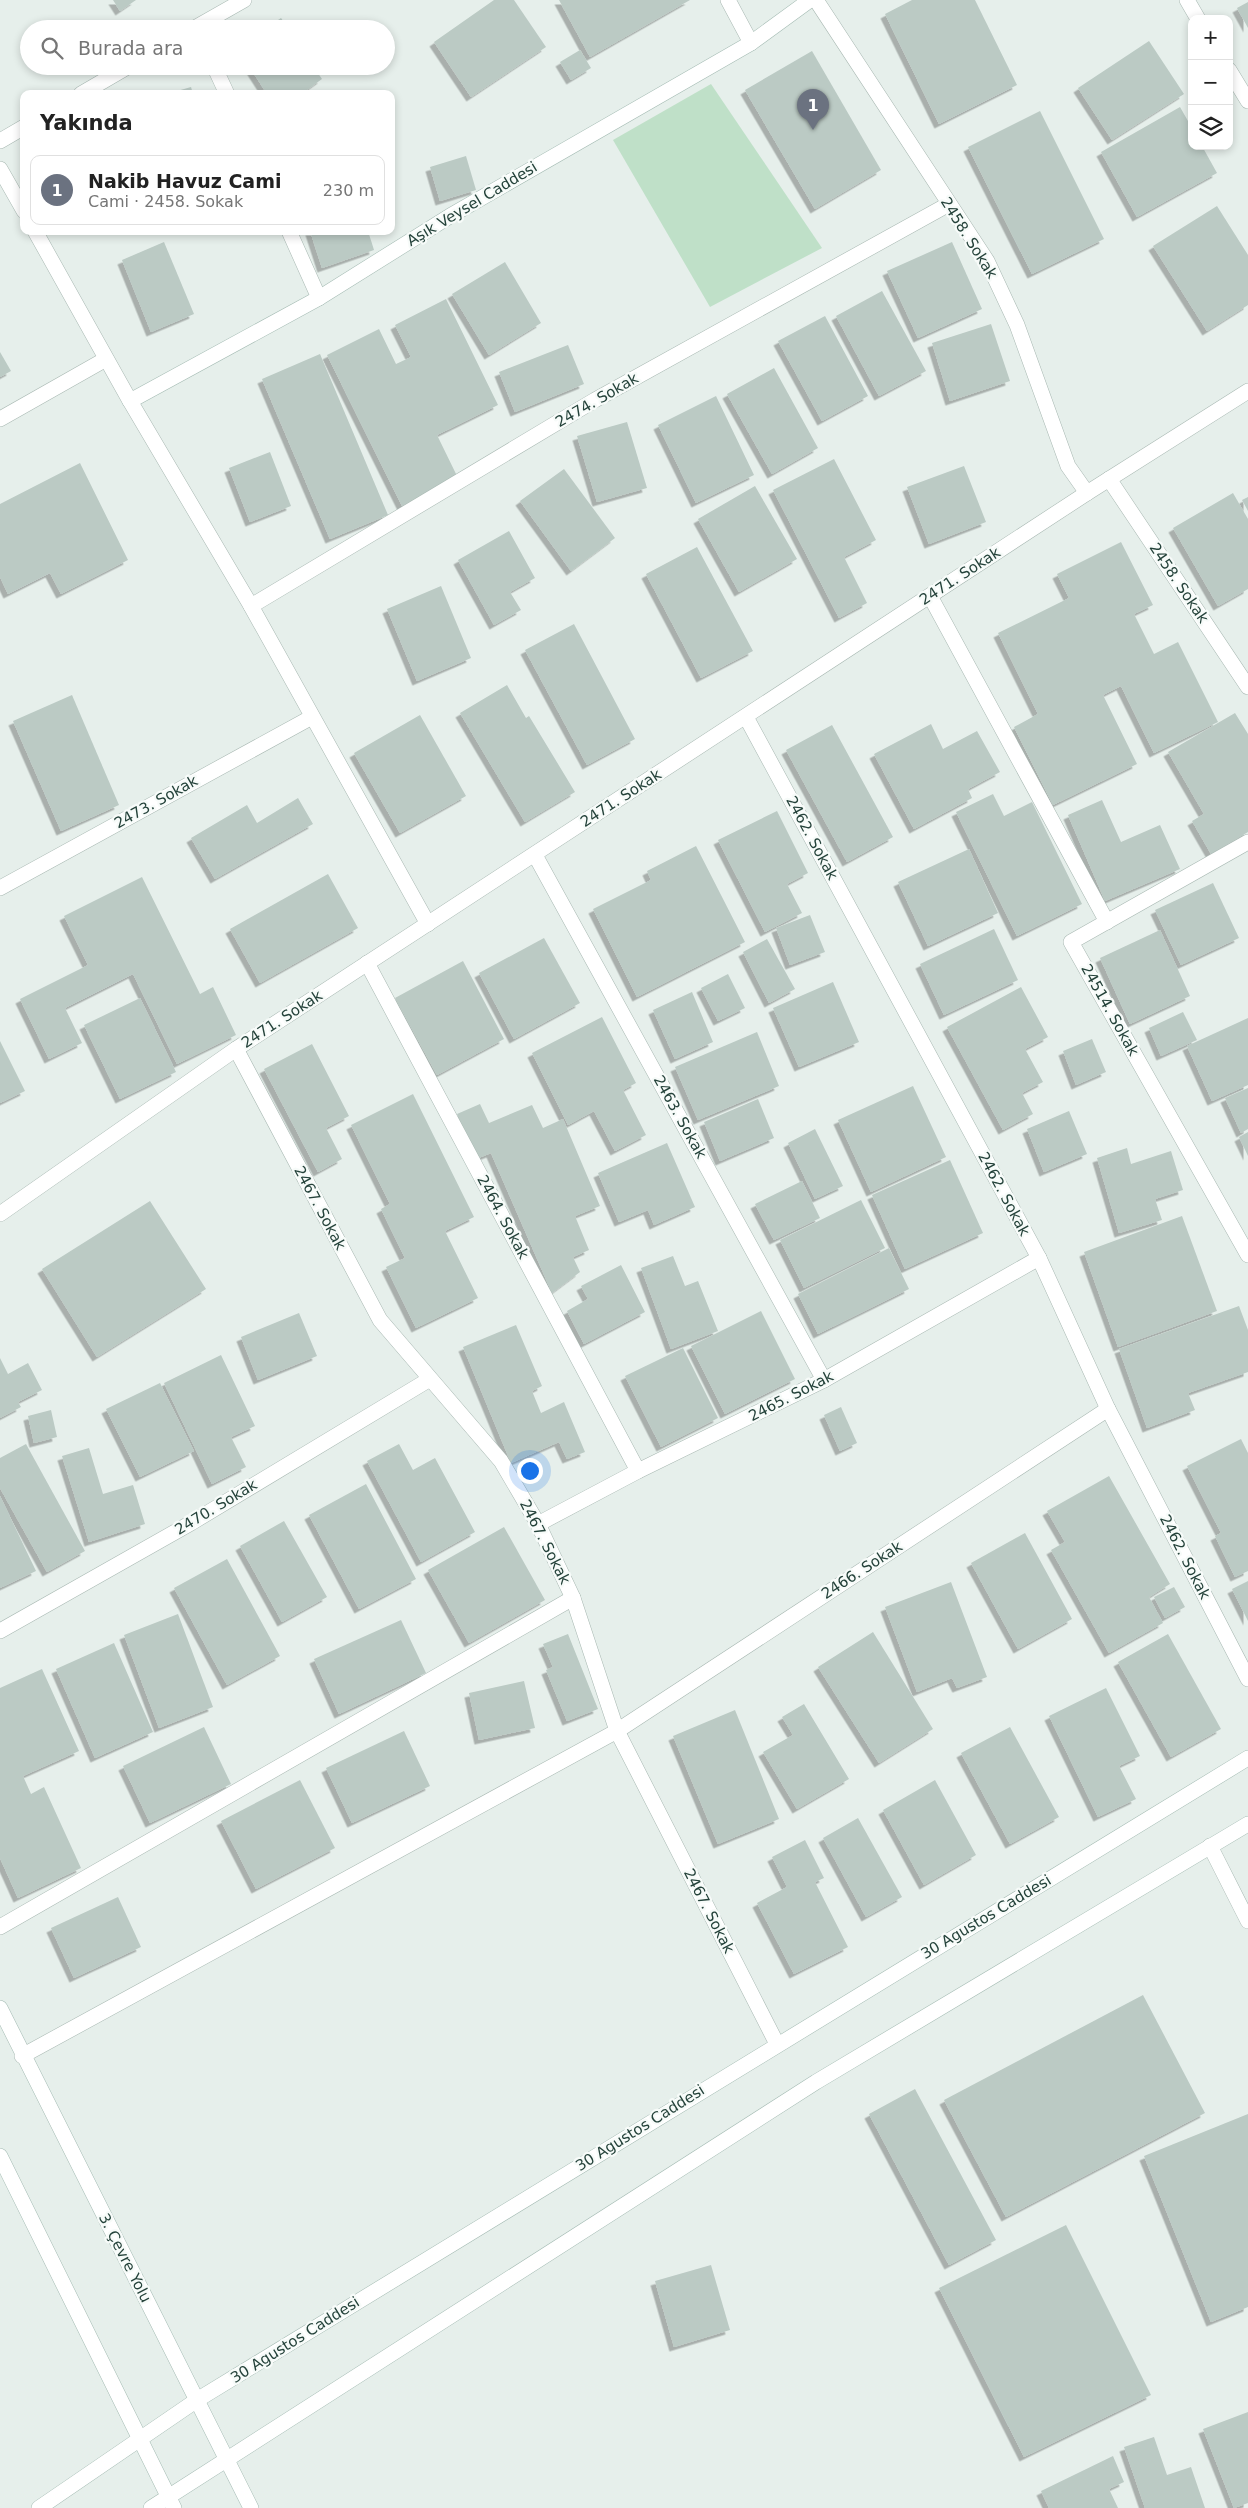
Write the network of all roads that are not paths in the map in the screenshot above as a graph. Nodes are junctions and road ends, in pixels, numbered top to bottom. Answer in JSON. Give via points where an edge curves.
{"nodes":[{"id":1,"x":244,"y":0,"type":"edge"},
{"id":2,"x":728,"y":0,"type":"edge"},
{"id":3,"x":810,"y":0,"type":"edge"},
{"id":4,"x":816,"y":0,"type":"edge"},
{"id":5,"x":1187,"y":0,"type":"edge"},
{"id":6,"x":1196,"y":15,"type":"edge"},
{"id":7,"x":210,"y":20,"type":"edge"},
{"id":8,"x":751,"y":43,"type":"junction"},
{"id":9,"x":114,"y":75,"type":"edge"},
{"id":10,"x":218,"y":75,"type":"edge"},
{"id":11,"x":1233,"y":77,"type":"edge"},
{"id":12,"x":88,"y":90,"type":"edge"},
{"id":13,"x":225,"y":90,"type":"edge"},
{"id":14,"x":1248,"y":101,"type":"edge"},
{"id":15,"x":20,"y":129,"type":"edge"},
{"id":16,"x":0,"y":141,"type":"edge"},
{"id":17,"x":0,"y":169,"type":"edge"},
{"id":18,"x":20,"y":204,"type":"edge"},
{"id":19,"x":949,"y":204,"type":"junction"},
{"id":20,"x":37,"y":235,"type":"edge"},
{"id":21,"x":291,"y":235,"type":"edge"},
{"id":22,"x":319,"y":298,"type":"junction"},
{"id":23,"x":106,"y":359,"type":"junction"},
{"id":24,"x":1248,"y":391,"type":"edge"},
{"id":25,"x":130,"y":401,"type":"junction"},
{"id":26,"x":0,"y":419,"type":"edge"},
{"id":27,"x":1109,"y":479,"type":"junction"},
{"id":28,"x":1087,"y":493,"type":"junction"},
{"id":29,"x":930,"y":596,"type":"junction"},
{"id":30,"x":251,"y":606,"type":"junction"},
{"id":31,"x":1248,"y":687,"type":"edge"},
{"id":32,"x":312,"y":717,"type":"junction"},
{"id":33,"x":746,"y":717,"type":"junction"},
{"id":34,"x":1248,"y":842,"type":"edge"},
{"id":35,"x":535,"y":854,"type":"junction"},
{"id":36,"x":0,"y":888,"type":"edge"},
{"id":37,"x":1107,"y":922,"type":"junction"},
{"id":38,"x":428,"y":924,"type":"junction"},
{"id":39,"x":367,"y":963,"type":"junction"},
{"id":40,"x":236,"y":1049,"type":"junction"},
{"id":41,"x":0,"y":1214,"type":"edge"},
{"id":42,"x":1248,"y":1255,"type":"edge"},
{"id":43,"x":1039,"y":1258,"type":"junction"},
{"id":44,"x":430,"y":1379,"type":"junction"},
{"id":45,"x":824,"y":1380,"type":"junction"},
{"id":46,"x":1108,"y":1409,"type":"junction"},
{"id":47,"x":638,"y":1470,"type":"junction"},
{"id":48,"x":538,"y":1524,"type":"junction"},
{"id":49,"x":573,"y":1598,"type":"junction"},
{"id":50,"x":0,"y":1631,"type":"edge"},
{"id":51,"x":1248,"y":1679,"type":"edge"},
{"id":52,"x":617,"y":1731,"type":"junction"},
{"id":53,"x":1248,"y":1758,"type":"edge"},
{"id":54,"x":1248,"y":1824,"type":"edge"},
{"id":55,"x":1210,"y":1846,"type":"junction"},
{"id":56,"x":1248,"y":1921,"type":"edge"},
{"id":57,"x":0,"y":1927,"type":"edge"},
{"id":58,"x":0,"y":2008,"type":"edge"},
{"id":59,"x":777,"y":2044,"type":"junction"},
{"id":60,"x":22,"y":2056,"type":"junction"},
{"id":61,"x":0,"y":2156,"type":"edge"},
{"id":62,"x":198,"y":2400,"type":"junction"},
{"id":63,"x":140,"y":2439,"type":"junction"},
{"id":64,"x":226,"y":2458,"type":"junction"},
{"id":65,"x":172,"y":2502,"type":"edge"},
{"id":66,"x":39,"y":2508,"type":"edge"},
{"id":67,"x":151,"y":2508,"type":"edge"},
{"id":68,"x":251,"y":2508,"type":"edge"}],
"edges":[{"from":1,"to":7,"type":"street"},
{"from":2,"to":8,"type":"street"},
{"from":3,"to":8,"type":"street","name":"Aşık Veysel Caddesi"},
{"from":4,"to":19,"type":"street","name":"2458. Sokak"},
{"from":5,"to":6,"type":"street"},
{"from":8,"to":22,"type":"street","name":"Aşık Veysel Caddesi","via":[[450,216]]},
{"from":9,"to":12,"type":"street"},
{"from":10,"to":13,"type":"street"},
{"from":11,"to":14,"type":"street"},
{"from":15,"to":16,"type":"street"},
{"from":17,"to":18,"type":"street"},
{"from":19,"to":28,"type":"street","name":"2458. Sokak","via":[[987,261],[1017,325],[1068,466]]},
{"from":19,"to":30,"type":"street","name":"2474. Sokak","via":[[595,400]]},
{"from":20,"to":23,"type":"street"},
{"from":21,"to":22,"type":"street"},
{"from":22,"to":25,"type":"street","name":"Aşık Veysel Caddesi"},
{"from":23,"to":25,"type":"street"},
{"from":23,"to":26,"type":"street"},
{"from":24,"to":27,"type":"street","name":"2471. Sokak"},
{"from":25,"to":30,"type":"street"},
{"from":27,"to":28,"type":"street","name":"2471. Sokak"},
{"from":27,"to":31,"type":"street","name":"2458. Sokak"},
{"from":28,"to":29,"type":"street","name":"2471. Sokak"},
{"from":29,"to":33,"type":"street","name":"2471. Sokak"},
{"from":29,"to":37,"type":"street"},
{"from":30,"to":32,"type":"street"},
{"from":32,"to":36,"type":"street","name":"2473. Sokak"},
{"from":32,"to":38,"type":"street"},
{"from":33,"to":35,"type":"street","name":"2471. Sokak"},
{"from":33,"to":43,"type":"street","name":"2462. Sokak"},
{"from":34,"to":37,"type":"street","name":"24514. Sokak"},
{"from":35,"to":38,"type":"street","name":"2471. Sokak"},
{"from":35,"to":45,"type":"street","name":"2463. Sokak"},
{"from":37,"to":42,"type":"street","name":"24514. Sokak","via":[[1071,942]]},
{"from":38,"to":39,"type":"street","name":"2471. Sokak"},
{"from":39,"to":40,"type":"street","name":"2471. Sokak"},
{"from":39,"to":47,"type":"street","name":"2464. Sokak"},
{"from":40,"to":41,"type":"street","name":"2471. Sokak"},
{"from":40,"to":44,"type":"street","name":"2467. Sokak","via":[[380,1320]]},
{"from":43,"to":45,"type":"street","name":"2465. Sokak"},
{"from":43,"to":46,"type":"street","name":"2462. Sokak"},
{"from":44,"to":48,"type":"street","name":"2467. Sokak","via":[[500,1461]]},
{"from":44,"to":50,"type":"street","name":"2470. Sokak","via":[[191,1523]]},
{"from":45,"to":47,"type":"street","name":"2465. Sokak"},
{"from":46,"to":51,"type":"street","name":"2462. Sokak"},
{"from":46,"to":52,"type":"street","name":"2466. Sokak"},
{"from":47,"to":48,"type":"street","name":"2465. Sokak"},
{"from":48,"to":49,"type":"street","name":"2467. Sokak"},
{"from":49,"to":52,"type":"street","name":"2467. Sokak"},
{"from":49,"to":57,"type":"street"},
{"from":52,"to":59,"type":"street","name":"2467. Sokak"},
{"from":52,"to":60,"type":"street","name":"2466. Sokak"},
{"from":53,"to":59,"type":"street","name":"30 Agustos Caddesi"},
{"from":54,"to":55,"type":"street"},
{"from":55,"to":56,"type":"street"},
{"from":55,"to":64,"type":"street","via":[[816,2082]]},
{"from":58,"to":60,"type":"street","name":"3. Çevre Yolu"},
{"from":59,"to":62,"type":"street","name":"30 Agustos Caddesi"},
{"from":60,"to":62,"type":"street","name":"3. Çevre Yolu"},
{"from":61,"to":63,"type":"street"},
{"from":62,"to":63,"type":"street","name":"30 Agustos Caddesi"},
{"from":62,"to":64,"type":"street","name":"3. Çevre Yolu"},
{"from":63,"to":65,"type":"street"},
{"from":63,"to":66,"type":"street","name":"30 Agustos Caddesi"},
{"from":64,"to":65,"type":"street"},
{"from":64,"to":68,"type":"street","name":"3. Çevre Yolu"},
{"from":65,"to":67,"type":"street"}]}
